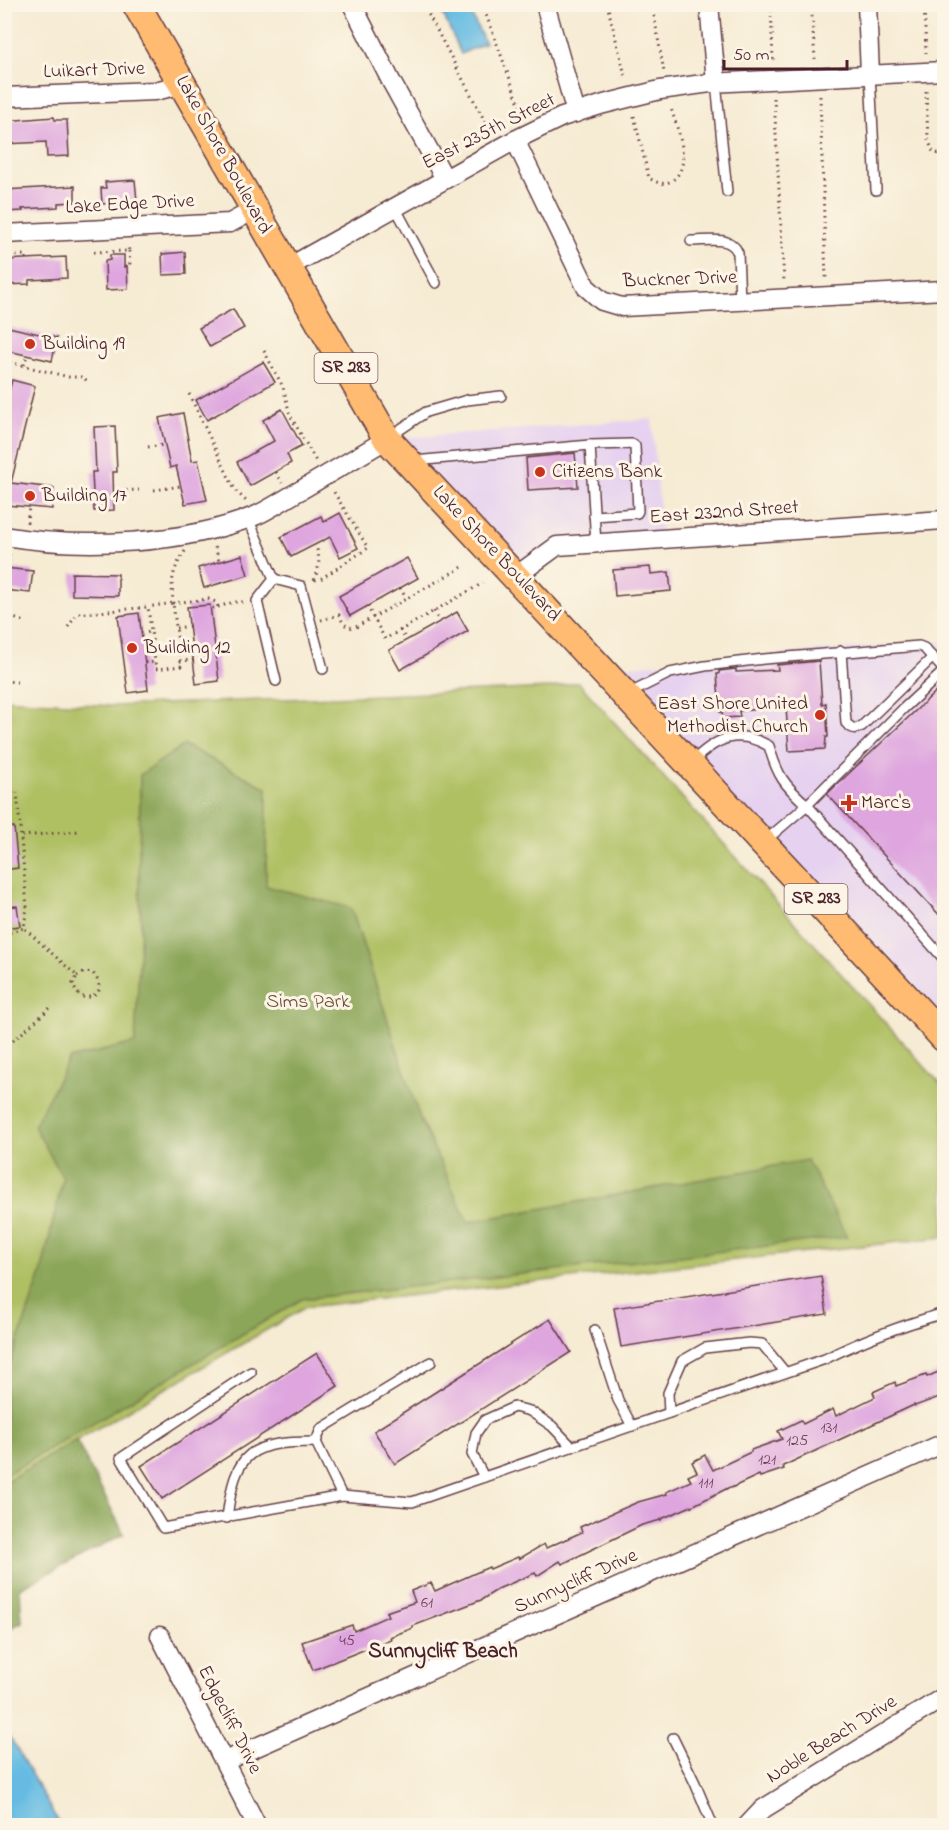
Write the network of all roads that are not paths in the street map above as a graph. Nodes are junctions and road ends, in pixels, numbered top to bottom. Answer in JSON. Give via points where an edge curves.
{"nodes":[{"id":1,"x":136,"y":4,"type":"edge"},
{"id":2,"x":352,"y":4,"type":"edge"},
{"id":3,"x":545,"y":4,"type":"edge"},
{"id":4,"x":709,"y":4,"type":"edge"},
{"id":5,"x":867,"y":4,"type":"edge"},
{"id":6,"x":945,"y":70,"type":"edge"},
{"id":7,"x":870,"y":74,"type":"junction"},
{"id":8,"x":716,"y":82,"type":"junction"},
{"id":9,"x":184,"y":84,"type":"junction"},
{"id":10,"x":4,"y":97,"type":"edge"},
{"id":11,"x":576,"y":113,"type":"junction"},
{"id":12,"x":515,"y":140,"type":"junction"},
{"id":13,"x":445,"y":179,"type":"junction"},
{"id":14,"x":876,"y":190,"type":"dead end"},
{"id":15,"x":727,"y":192,"type":"dead end"},
{"id":16,"x":395,"y":207,"type":"junction"},
{"id":17,"x":254,"y":210,"type":"junction"},
{"id":18,"x":4,"y":234,"type":"edge"},
{"id":19,"x":691,"y":241,"type":"dead end"},
{"id":20,"x":287,"y":268,"type":"junction"},
{"id":21,"x":436,"y":284,"type":"dead end"},
{"id":22,"x":945,"y":290,"type":"edge"},
{"id":23,"x":740,"y":301,"type":"junction"},
{"id":24,"x":501,"y":396,"type":"dead end"},
{"id":25,"x":387,"y":439,"type":"junction"},
{"id":26,"x":590,"y":445,"type":"junction"},
{"id":27,"x":409,"y":462,"type":"junction"},
{"id":28,"x":249,"y":511,"type":"junction"},
{"id":29,"x":594,"y":516,"type":"junction"},
{"id":30,"x":945,"y":520,"type":"edge"},
{"id":31,"x":8,"y":542,"type":"edge"},
{"id":32,"x":596,"y":544,"type":"junction"},
{"id":33,"x":516,"y":576,"type":"junction"},
{"id":34,"x":274,"y":579,"type":"junction"},
{"id":35,"x":841,"y":651,"type":"junction"},
{"id":36,"x":933,"y":657,"type":"junction"},
{"id":37,"x":322,"y":669,"type":"dead end"},
{"id":38,"x":945,"y":671,"type":"edge"},
{"id":39,"x":276,"y":681,"type":"dead end"},
{"id":40,"x":626,"y":695,"type":"junction"},
{"id":41,"x":690,"y":764,"type":"junction"},
{"id":42,"x":807,"y":805,"type":"junction"},
{"id":43,"x":763,"y":843,"type":"junction"},
{"id":44,"x":945,"y":958,"type":"edge"},
{"id":45,"x":937,"y":1026,"type":"edge"},
{"id":46,"x":945,"y":1313,"type":"edge"},
{"id":47,"x":595,"y":1330,"type":"dead end"},
{"id":48,"x":430,"y":1362,"type":"dead end"},
{"id":49,"x":251,"y":1372,"type":"dead end"},
{"id":50,"x":785,"y":1372,"type":"junction"},
{"id":51,"x":669,"y":1413,"type":"junction"},
{"id":52,"x":632,"y":1426,"type":"junction"},
{"id":53,"x":316,"y":1442,"type":"junction"},
{"id":54,"x":945,"y":1443,"type":"edge"},
{"id":55,"x":572,"y":1447,"type":"junction"},
{"id":56,"x":484,"y":1477,"type":"junction"},
{"id":57,"x":342,"y":1496,"type":"junction"},
{"id":58,"x":227,"y":1518,"type":"junction"},
{"id":59,"x":160,"y":1636,"type":"dead end"},
{"id":60,"x":945,"y":1697,"type":"edge"},
{"id":61,"x":673,"y":1738,"type":"dead end"},
{"id":62,"x":225,"y":1761,"type":"junction"},
{"id":63,"x":257,"y":1826,"type":"edge"},
{"id":64,"x":713,"y":1826,"type":"edge"},
{"id":65,"x":747,"y":1826,"type":"edge"}],
"edges":[{"from":1,"to":9,"type":"main road","name":"Lake Shore Boulevard","number":"SR 283"},
{"from":2,"to":13,"type":"street"},
{"from":3,"to":11,"type":"street"},
{"from":4,"to":8,"type":"street"},
{"from":5,"to":7,"type":"street"},
{"from":6,"to":7,"type":"street","name":"East 235th Street"},
{"from":7,"to":8,"type":"street","name":"East 235th Street"},
{"from":7,"to":14,"type":"lane"},
{"from":8,"to":11,"type":"street","name":"East 235th Street","via":[[660,90]]},
{"from":8,"to":15,"type":"lane"},
{"from":9,"to":10,"type":"street","name":"Luikart Drive","via":[[155,91]]},
{"from":9,"to":17,"type":"main road","name":"Lake Shore Boulevard","number":"SR 283"},
{"from":11,"to":12,"type":"street","name":"East 235th Street"},
{"from":12,"to":13,"type":"street","name":"East 235th Street"},
{"from":12,"to":23,"type":"street","name":"Buckner Drive","via":[[586,287],[602,301],[622,307]]},
{"from":13,"to":16,"type":"street","name":"East 235th Street"},
{"from":16,"to":20,"type":"street","name":"East 235th Street"},
{"from":16,"to":21,"type":"lane"},
{"from":17,"to":18,"type":"street","name":"Lake Edge Drive","via":[[230,223]]},
{"from":17,"to":20,"type":"main road","name":"Lake Shore Boulevard","number":"SR 283"},
{"from":19,"to":23,"type":"lane","via":[[732,243],[738,254]]},
{"from":20,"to":25,"type":"main road","name":"Lake Shore Boulevard","number":"SR 283"},
{"from":22,"to":23,"type":"street","name":"Buckner Drive"},
{"from":24,"to":25,"type":"lane","via":[[426,412]]},
{"from":25,"to":27,"type":"main road","name":"Lake Shore Boulevard","number":"SR 283"},
{"from":25,"to":28,"type":"street","via":[[258,514]]},
{"from":26,"to":27,"type":"lane"},
{"from":26,"to":29,"type":"lane"},
{"from":26,"to":29,"type":"lane","via":[[635,446],[637,513]]},
{"from":27,"to":33,"type":"main road","name":"Lake Shore Boulevard","number":"SR 283"},
{"from":28,"to":31,"type":"street","via":[[219,528],[152,540]]},
{"from":28,"to":34,"type":"lane"},
{"from":29,"to":32,"type":"lane"},
{"from":30,"to":32,"type":"street","name":"East 232nd Street"},
{"from":32,"to":33,"type":"street","name":"East 232nd Street","via":[[557,546]]},
{"from":33,"to":40,"type":"main road","name":"Lake Shore Boulevard","number":"SR 283"},
{"from":34,"to":37,"type":"lane","via":[[302,586]]},
{"from":34,"to":39,"type":"lane","via":[[257,602]]},
{"from":35,"to":36,"type":"lane","via":[[919,646]]},
{"from":35,"to":36,"type":"lane","via":[[846,723],[856,729]]},
{"from":35,"to":40,"type":"lane","via":[[670,673]]},
{"from":36,"to":38,"type":"lane"},
{"from":38,"to":42,"type":"lane"},
{"from":40,"to":41,"type":"main road","name":"Lake Shore Boulevard","number":"SR 283"},
{"from":41,"to":42,"type":"lane","via":[[708,746],[730,736],[754,737],[769,746],[775,769],[788,789]]},
{"from":41,"to":43,"type":"main road","name":"Lake Shore Boulevard","number":"SR 283"},
{"from":42,"to":43,"type":"lane"},
{"from":42,"to":44,"type":"lane"},
{"from":43,"to":45,"type":"main road","name":"Lake Shore Boulevard","number":"SR 283"},
{"from":46,"to":50,"type":"lane","via":[[898,1326],[825,1359]]},
{"from":47,"to":52,"type":"lane","via":[[618,1400]]},
{"from":48,"to":53,"type":"lane","via":[[321,1430]]},
{"from":49,"to":58,"type":"lane","via":[[121,1458],[163,1528]]},
{"from":50,"to":51,"type":"lane"},
{"from":50,"to":51,"type":"lane","via":[[762,1344],[705,1348],[682,1362],[668,1393]]},
{"from":51,"to":52,"type":"lane"},
{"from":52,"to":55,"type":"lane"},
{"from":53,"to":57,"type":"lane"},
{"from":53,"to":58,"type":"lane","via":[[273,1445],[246,1456],[236,1474]]},
{"from":54,"to":62,"type":"street","name":"Sunnycliff Drive"},
{"from":55,"to":56,"type":"lane"},
{"from":55,"to":56,"type":"lane","via":[[552,1426],[530,1411],[514,1407],[485,1420],[476,1433],[472,1454]]},
{"from":56,"to":57,"type":"lane","via":[[412,1502]]},
{"from":57,"to":58,"type":"lane"},
{"from":59,"to":62,"type":"street","name":"Edgecliff Drive"},
{"from":60,"to":65,"type":"street","name":"Noble Beach Drive","via":[[762,1809]]},
{"from":61,"to":64,"type":"lane"},
{"from":62,"to":63,"type":"street","name":"Edgecliff Drive"}]}
